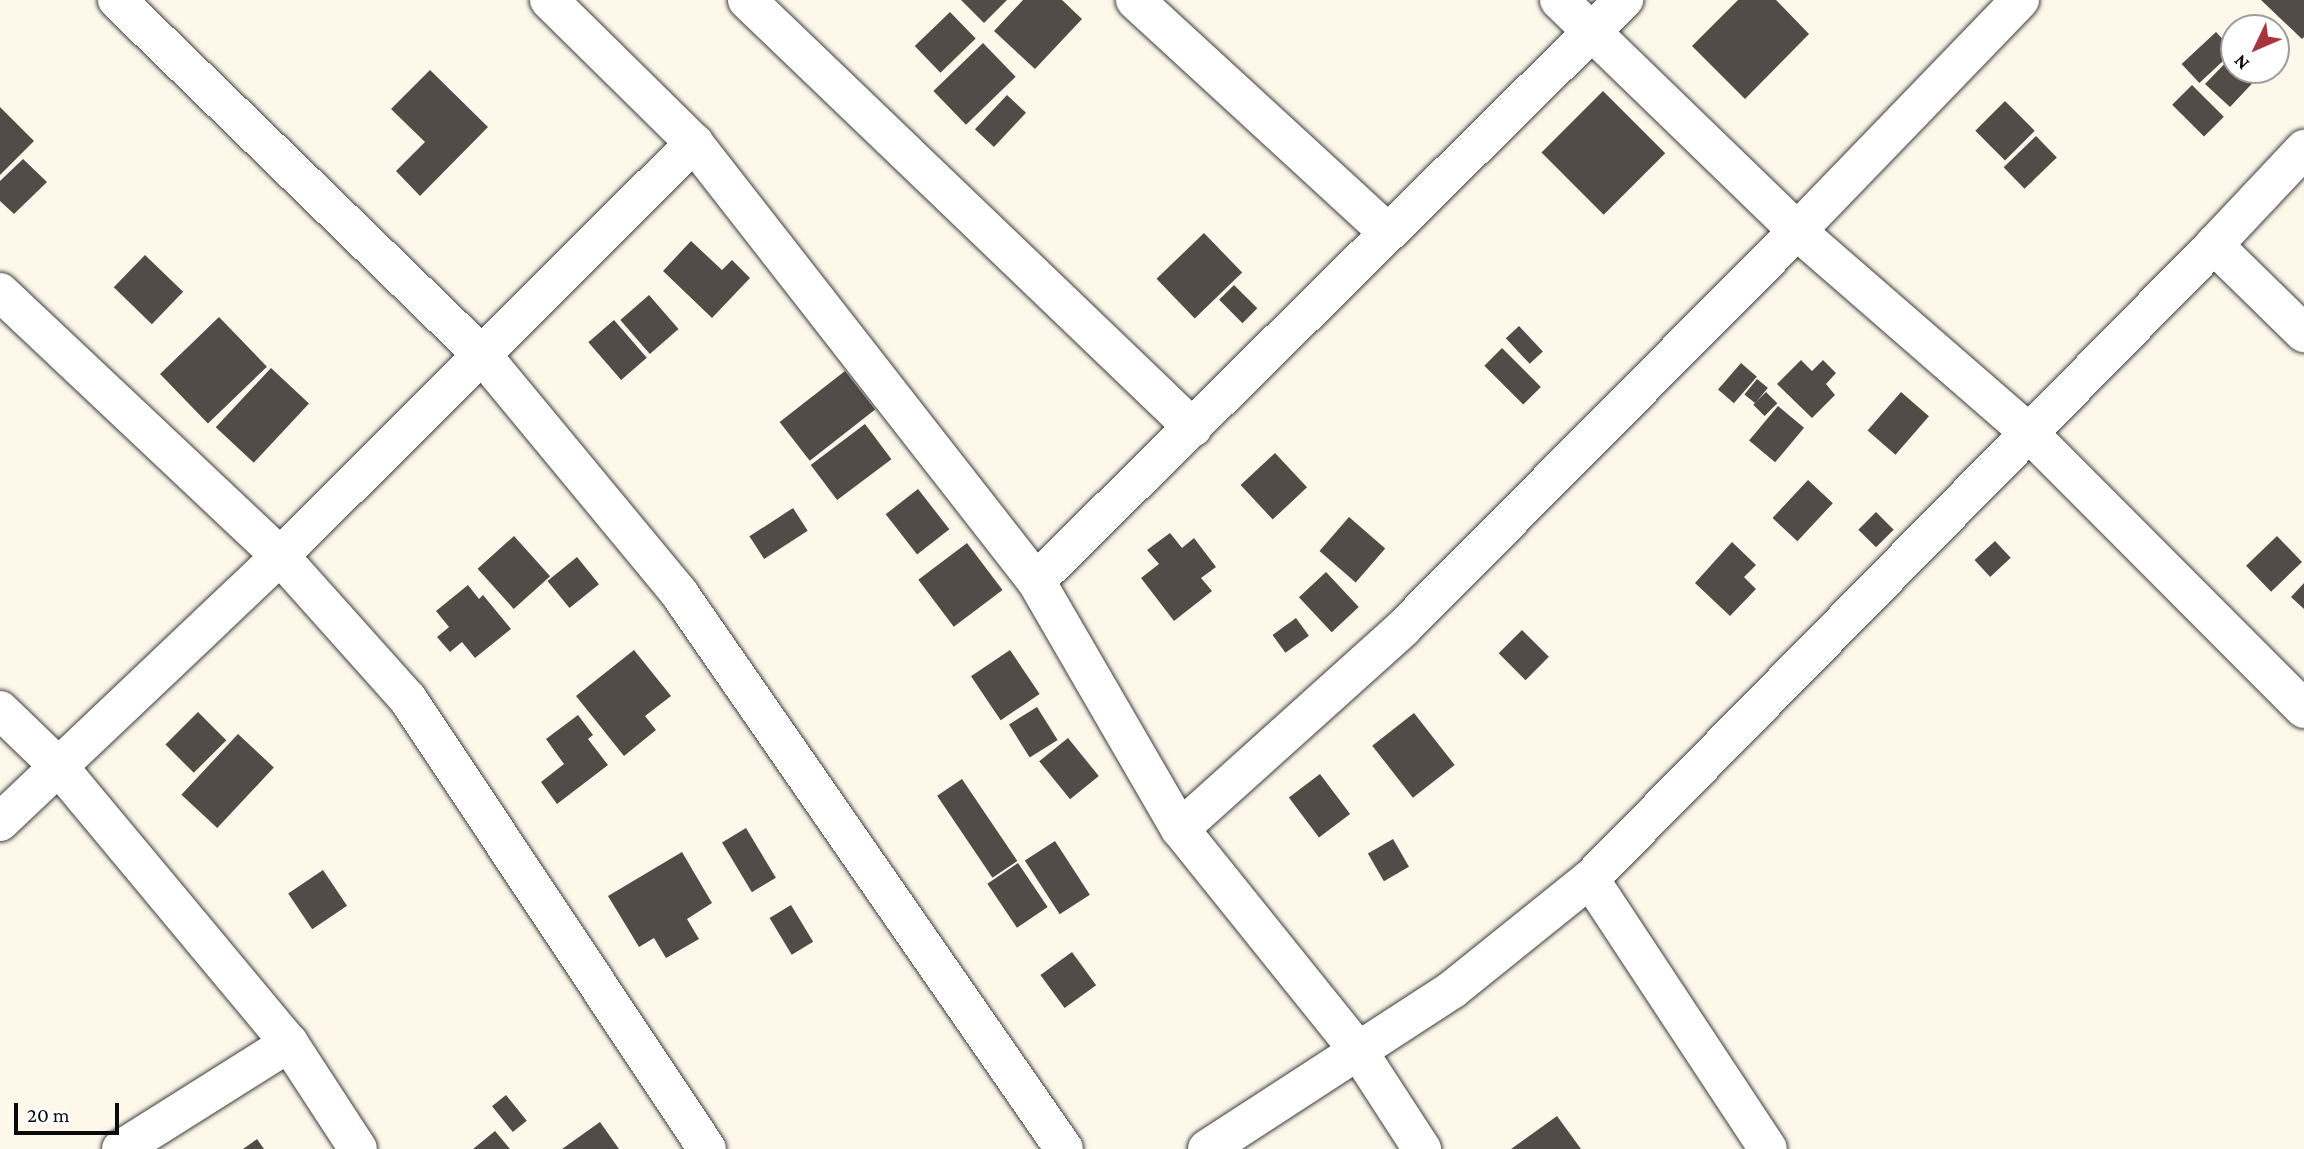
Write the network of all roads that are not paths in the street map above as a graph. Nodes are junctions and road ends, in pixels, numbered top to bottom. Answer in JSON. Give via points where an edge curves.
{"nodes":[{"id":1,"x":117,"y":0,"type":"edge"},
{"id":2,"x":549,"y":0,"type":"edge"},
{"id":3,"x":747,"y":0,"type":"edge"},
{"id":4,"x":1135,"y":0,"type":"edge"},
{"id":5,"x":1559,"y":0,"type":"edge"},
{"id":6,"x":1624,"y":0,"type":"edge"},
{"id":7,"x":2020,"y":0,"type":"edge"},
{"id":8,"x":1594,"y":32,"type":"junction"},
{"id":9,"x":694,"y":144,"type":"junction"},
{"id":10,"x":2304,"y":149,"type":"edge"},
{"id":11,"x":1797,"y":231,"type":"junction"},
{"id":12,"x":1387,"y":232,"type":"junction"},
{"id":13,"x":2214,"y":245,"type":"junction"},
{"id":14,"x":0,"y":292,"type":"edge"},
{"id":15,"x":2304,"y":333,"type":"edge"},
{"id":16,"x":482,"y":356,"type":"junction"},
{"id":17,"x":1192,"y":428,"type":"junction"},
{"id":18,"x":2028,"y":432,"type":"junction"},
{"id":19,"x":280,"y":556,"type":"junction"},
{"id":20,"x":1036,"y":581,"type":"junction"},
{"id":21,"x":2304,"y":709,"type":"edge"},
{"id":22,"x":0,"y":710,"type":"edge"},
{"id":23,"x":59,"y":767,"type":"junction"},
{"id":24,"x":0,"y":822,"type":"edge"},
{"id":25,"x":1180,"y":829,"type":"junction"},
{"id":26,"x":1590,"y":879,"type":"junction"},
{"id":27,"x":289,"y":1043,"type":"junction"},
{"id":28,"x":1359,"y":1052,"type":"junction"},
{"id":29,"x":121,"y":1149,"type":"edge"},
{"id":30,"x":358,"y":1149,"type":"edge"},
{"id":31,"x":707,"y":1149,"type":"edge"},
{"id":32,"x":1064,"y":1149,"type":"edge"},
{"id":33,"x":1207,"y":1149,"type":"edge"},
{"id":34,"x":1422,"y":1149,"type":"edge"},
{"id":35,"x":1768,"y":1149,"type":"edge"}],
"edges":[{"from":1,"to":16,"type":"street"},
{"from":2,"to":9,"type":"street"},
{"from":3,"to":17,"type":"street"},
{"from":4,"to":12,"type":"street"},
{"from":5,"to":8,"type":"street"},
{"from":6,"to":8,"type":"street"},
{"from":7,"to":11,"type":"street"},
{"from":8,"to":11,"type":"street"},
{"from":8,"to":12,"type":"street"},
{"from":9,"to":16,"type":"street"},
{"from":9,"to":20,"type":"street"},
{"from":10,"to":13,"type":"street"},
{"from":11,"to":18,"type":"street"},
{"from":11,"to":25,"type":"street","via":[[1403,628]]},
{"from":12,"to":17,"type":"street"},
{"from":13,"to":15,"type":"street"},
{"from":13,"to":18,"type":"street"},
{"from":14,"to":19,"type":"street"},
{"from":16,"to":19,"type":"street"},
{"from":16,"to":32,"type":"street","via":[[679,593]]},
{"from":17,"to":20,"type":"street"},
{"from":18,"to":21,"type":"street"},
{"from":18,"to":26,"type":"street"},
{"from":19,"to":23,"type":"street"},
{"from":19,"to":31,"type":"street","via":[[408,699]]},
{"from":20,"to":25,"type":"street"},
{"from":22,"to":23,"type":"street"},
{"from":23,"to":24,"type":"street"},
{"from":23,"to":27,"type":"street"},
{"from":25,"to":28,"type":"street"},
{"from":26,"to":28,"type":"street","via":[[1453,989]]},
{"from":26,"to":35,"type":"street"},
{"from":27,"to":29,"type":"street"},
{"from":27,"to":30,"type":"street"},
{"from":28,"to":33,"type":"street"},
{"from":28,"to":34,"type":"street"}]}
